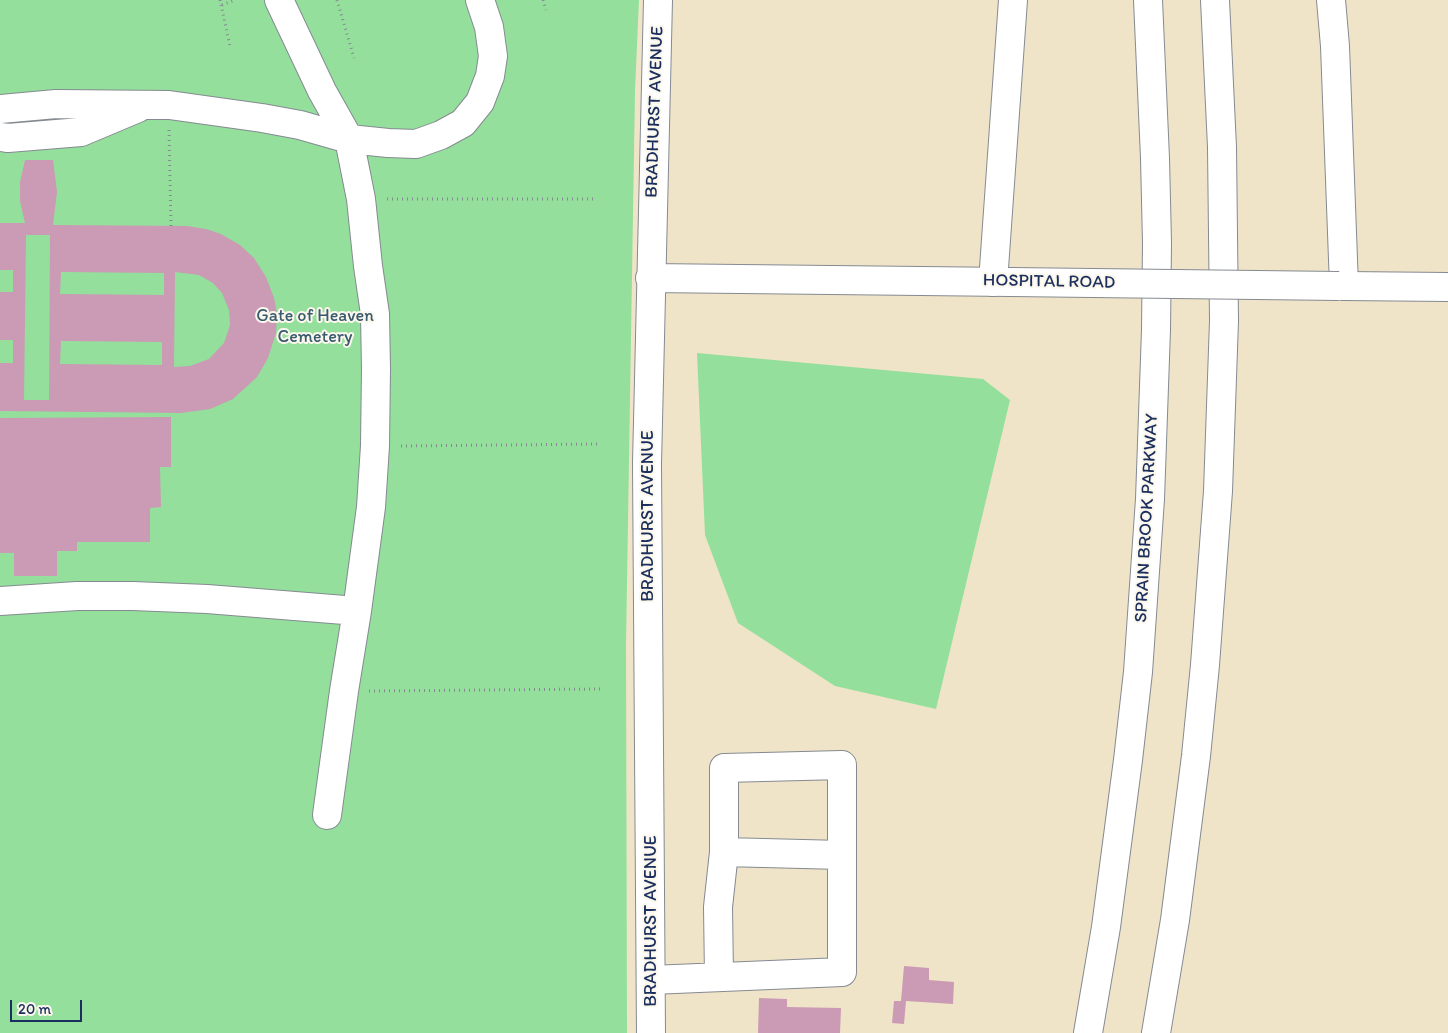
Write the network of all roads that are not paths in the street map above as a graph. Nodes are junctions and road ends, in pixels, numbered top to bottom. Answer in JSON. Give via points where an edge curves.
{"nodes":[{"id":1,"x":279,"y":0,"type":"edge"},
{"id":2,"x":480,"y":0,"type":"edge"},
{"id":3,"x":658,"y":0,"type":"edge"},
{"id":4,"x":1014,"y":0,"type":"edge"},
{"id":5,"x":1148,"y":0,"type":"edge"},
{"id":6,"x":1215,"y":0,"type":"edge"},
{"id":7,"x":1332,"y":0,"type":"edge"},
{"id":8,"x":157,"y":105,"type":"junction"},
{"id":9,"x":0,"y":109,"type":"edge"},
{"id":10,"x":0,"y":137,"type":"edge"},
{"id":11,"x":349,"y":139,"type":"junction"},
{"id":12,"x":650,"y":278,"type":"junction"},
{"id":13,"x":1002,"y":282,"type":"junction"},
{"id":14,"x":1342,"y":286,"type":"junction"},
{"id":15,"x":1448,"y":287,"type":"edge"},
{"id":16,"x":0,"y":601,"type":"edge"},
{"id":17,"x":357,"y":611,"type":"junction"},
{"id":18,"x":327,"y":815,"type":"dead end"},
{"id":19,"x":724,"y":852,"type":"junction"},
{"id":20,"x":842,"y":855,"type":"junction"},
{"id":21,"x":719,"y":977,"type":"junction"},
{"id":22,"x":651,"y":980,"type":"junction"},
{"id":23,"x":651,"y":1033,"type":"edge"},
{"id":24,"x":1088,"y":1033,"type":"edge"},
{"id":25,"x":1156,"y":1033,"type":"edge"}],
"edges":[{"from":1,"to":11,"type":"main road","via":[[322,91]]},
{"from":2,"to":11,"type":"main road","via":[[493,56],[490,76],[480,102],[463,123],[416,144]]},
{"from":3,"to":12,"type":"main road","name":"BRADHURST AVENUE"},
{"from":4,"to":13,"type":"main road"},
{"from":5,"to":24,"type":"main road","name":"SPRAIN BROOK PARKWAY","via":[[1157,243],[1150,499],[1128,760]]},
{"from":6,"to":25,"type":"main road","via":[[1222,147],[1224,321],[1218,492],[1196,756],[1175,920]]},
{"from":7,"to":14,"type":"main road"},
{"from":8,"to":9,"type":"main road","via":[[56,104]]},
{"from":8,"to":10,"type":"main road","via":[[81,132]]},
{"from":8,"to":11,"type":"main road","via":[[262,118]]},
{"from":11,"to":17,"type":"main road","via":[[361,199],[375,314],[376,369],[372,506]]},
{"from":12,"to":13,"type":"main road","name":"HOSPITAL ROAD"},
{"from":12,"to":22,"type":"main road","name":"BRADHURST AVENUE","via":[[647,464]]},
{"from":13,"to":14,"type":"main road","name":"HOSPITAL ROAD","bridge":true},
{"from":14,"to":15,"type":"main road","name":"HOSPITAL ROAD"},
{"from":16,"to":17,"type":"main road","via":[[133,596]]},
{"from":17,"to":18,"type":"main road"},
{"from":19,"to":20,"type":"main road"},
{"from":19,"to":20,"type":"main road","via":[[724,768],[842,765]]},
{"from":19,"to":21,"type":"main road","via":[[718,907]]},
{"from":20,"to":21,"type":"main road","via":[[842,972]]},
{"from":21,"to":22,"type":"main road"},
{"from":22,"to":23,"type":"main road","name":"BRADHURST AVENUE"}]}
